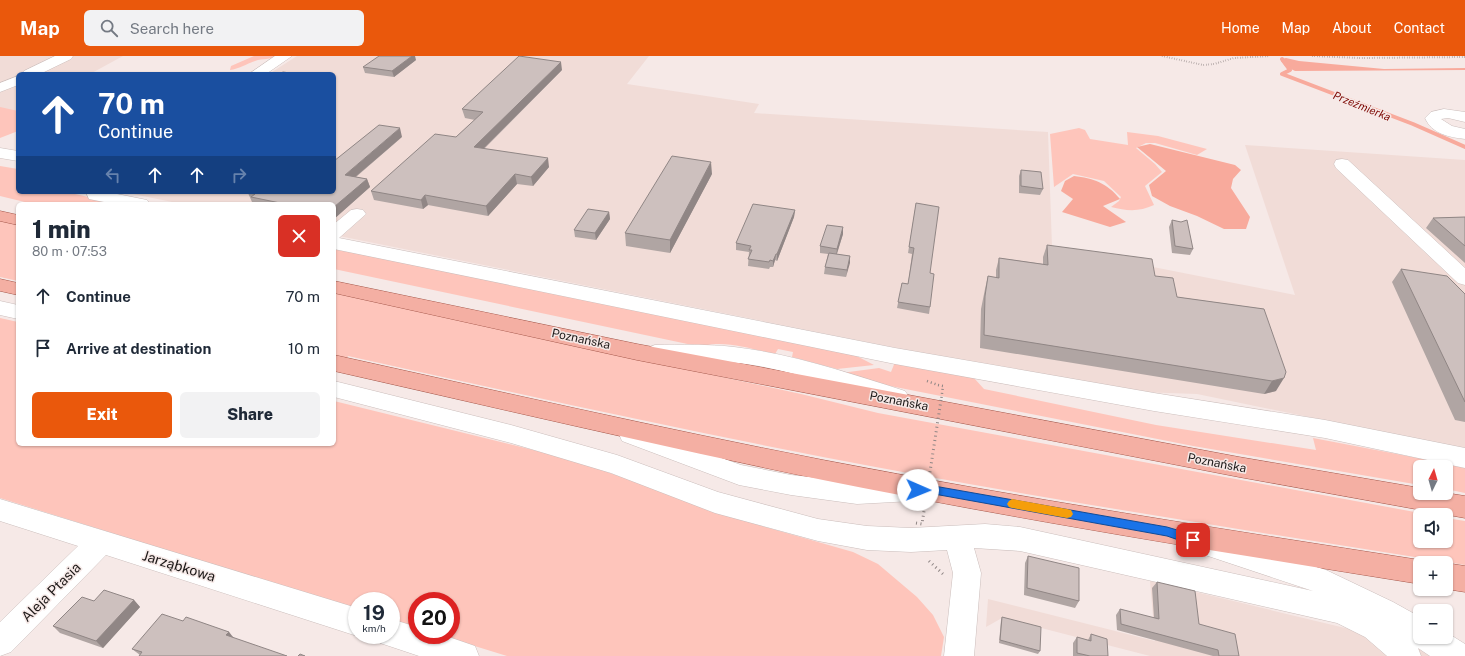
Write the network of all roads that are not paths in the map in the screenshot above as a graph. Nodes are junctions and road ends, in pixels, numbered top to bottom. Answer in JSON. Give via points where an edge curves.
{"nodes":[{"id":1,"x":66,"y":56,"type":"edge"},
{"id":2,"x":285,"y":56,"type":"edge"},
{"id":3,"x":33,"y":72,"type":"edge"},
{"id":4,"x":259,"y":72,"type":"edge"},
{"id":5,"x":16,"y":81,"type":"edge"},
{"id":6,"x":1,"y":88,"type":"edge"},
{"id":7,"x":1465,"y":117,"type":"edge"},
{"id":8,"x":1465,"y":134,"type":"edge"},
{"id":9,"x":0,"y":153,"type":"edge"},
{"id":10,"x":16,"y":156,"type":"edge"},
{"id":11,"x":1342,"y":164,"type":"dead end"},
{"id":12,"x":96,"y":194,"type":"edge"},
{"id":13,"x":131,"y":202,"type":"edge"},
{"id":14,"x":357,"y":214,"type":"dead end"},
{"id":15,"x":0,"y":216,"type":"edge"},
{"id":16,"x":16,"y":220,"type":"edge"},
{"id":17,"x":336,"y":232,"type":"edge"},
{"id":18,"x":336,"y":243,"type":"edge"},
{"id":19,"x":1465,"y":279,"type":"edge"},
{"id":20,"x":0,"y":285,"type":"edge"},
{"id":21,"x":336,"y":287,"type":"edge"},
{"id":22,"x":16,"y":289,"type":"edge"},
{"id":23,"x":0,"y":308,"type":"edge"},
{"id":24,"x":16,"y":312,"type":"edge"},
{"id":25,"x":336,"y":363,"type":"edge"},
{"id":26,"x":336,"y":390,"type":"edge"},
{"id":27,"x":613,"y":426,"type":"joint"},
{"id":28,"x":1465,"y":458,"type":"edge"},
{"id":29,"x":934,"y":490,"type":"joint"},
{"id":30,"x":1465,"y":507,"type":"edge"},
{"id":31,"x":0,"y":510,"type":"edge"},
{"id":32,"x":1167,"y":532,"type":"junction"},
{"id":33,"x":958,"y":538,"type":"junction"},
{"id":34,"x":101,"y":542,"type":"junction"},
{"id":35,"x":1413,"y":571,"type":"edge"},
{"id":36,"x":1453,"y":577,"type":"edge"},
{"id":37,"x":1465,"y":579,"type":"edge"},
{"id":38,"x":348,"y":619,"type":"edge"},
{"id":39,"x":400,"y":636,"type":"edge"},
{"id":40,"x":0,"y":642,"type":"edge"},
{"id":41,"x":1438,"y":645,"type":"edge"},
{"id":42,"x":464,"y":656,"type":"edge"},
{"id":43,"x":959,"y":656,"type":"edge"},
{"id":44,"x":1406,"y":656,"type":"edge"}],
"edges":[{"from":1,"to":3,"type":"street"},
{"from":2,"to":4,"type":"street"},
{"from":5,"to":6,"type":"street"},
{"from":7,"to":8,"type":"street","via":[[1446,114],[1432,118],[1443,128]]},
{"from":9,"to":10,"type":"street"},
{"from":11,"to":19,"type":"street"},
{"from":12,"to":13,"type":"street"},
{"from":14,"to":17,"type":"street"},
{"from":15,"to":16,"type":"main road"},
{"from":18,"to":28,"type":"street","via":[[895,356],[1154,402],[1325,429]]},
{"from":20,"to":22,"type":"main road"},
{"from":21,"to":30,"type":"main road","name":"Poznańska","via":[[637,352],[1239,467]]},
{"from":23,"to":24,"type":"street"},
{"from":25,"to":27,"type":"main road"},
{"from":26,"to":33,"type":"street","via":[[518,436],[617,465],[715,502],[818,530],[867,538]]},
{"from":27,"to":29,"type":"street","via":[[710,465],[762,479],[857,493]]},
{"from":29,"to":32,"type":"main road"},
{"from":31,"to":34,"type":"street","name":"Jarząbkowa"},
{"from":32,"to":35,"type":"main road"},
{"from":32,"to":41,"type":"street","via":[[1316,579],[1383,611]]},
{"from":33,"to":43,"type":"street","via":[[967,573]]},
{"from":33,"to":44,"type":"street","via":[[985,536],[1020,539],[1337,610],[1367,621],[1393,639]]},
{"from":34,"to":38,"type":"street","name":"Jarząbkowa"},
{"from":34,"to":40,"type":"street","name":"Aleja Ptasia"},
{"from":36,"to":37,"type":"main road"},
{"from":39,"to":42,"type":"street"}]}
